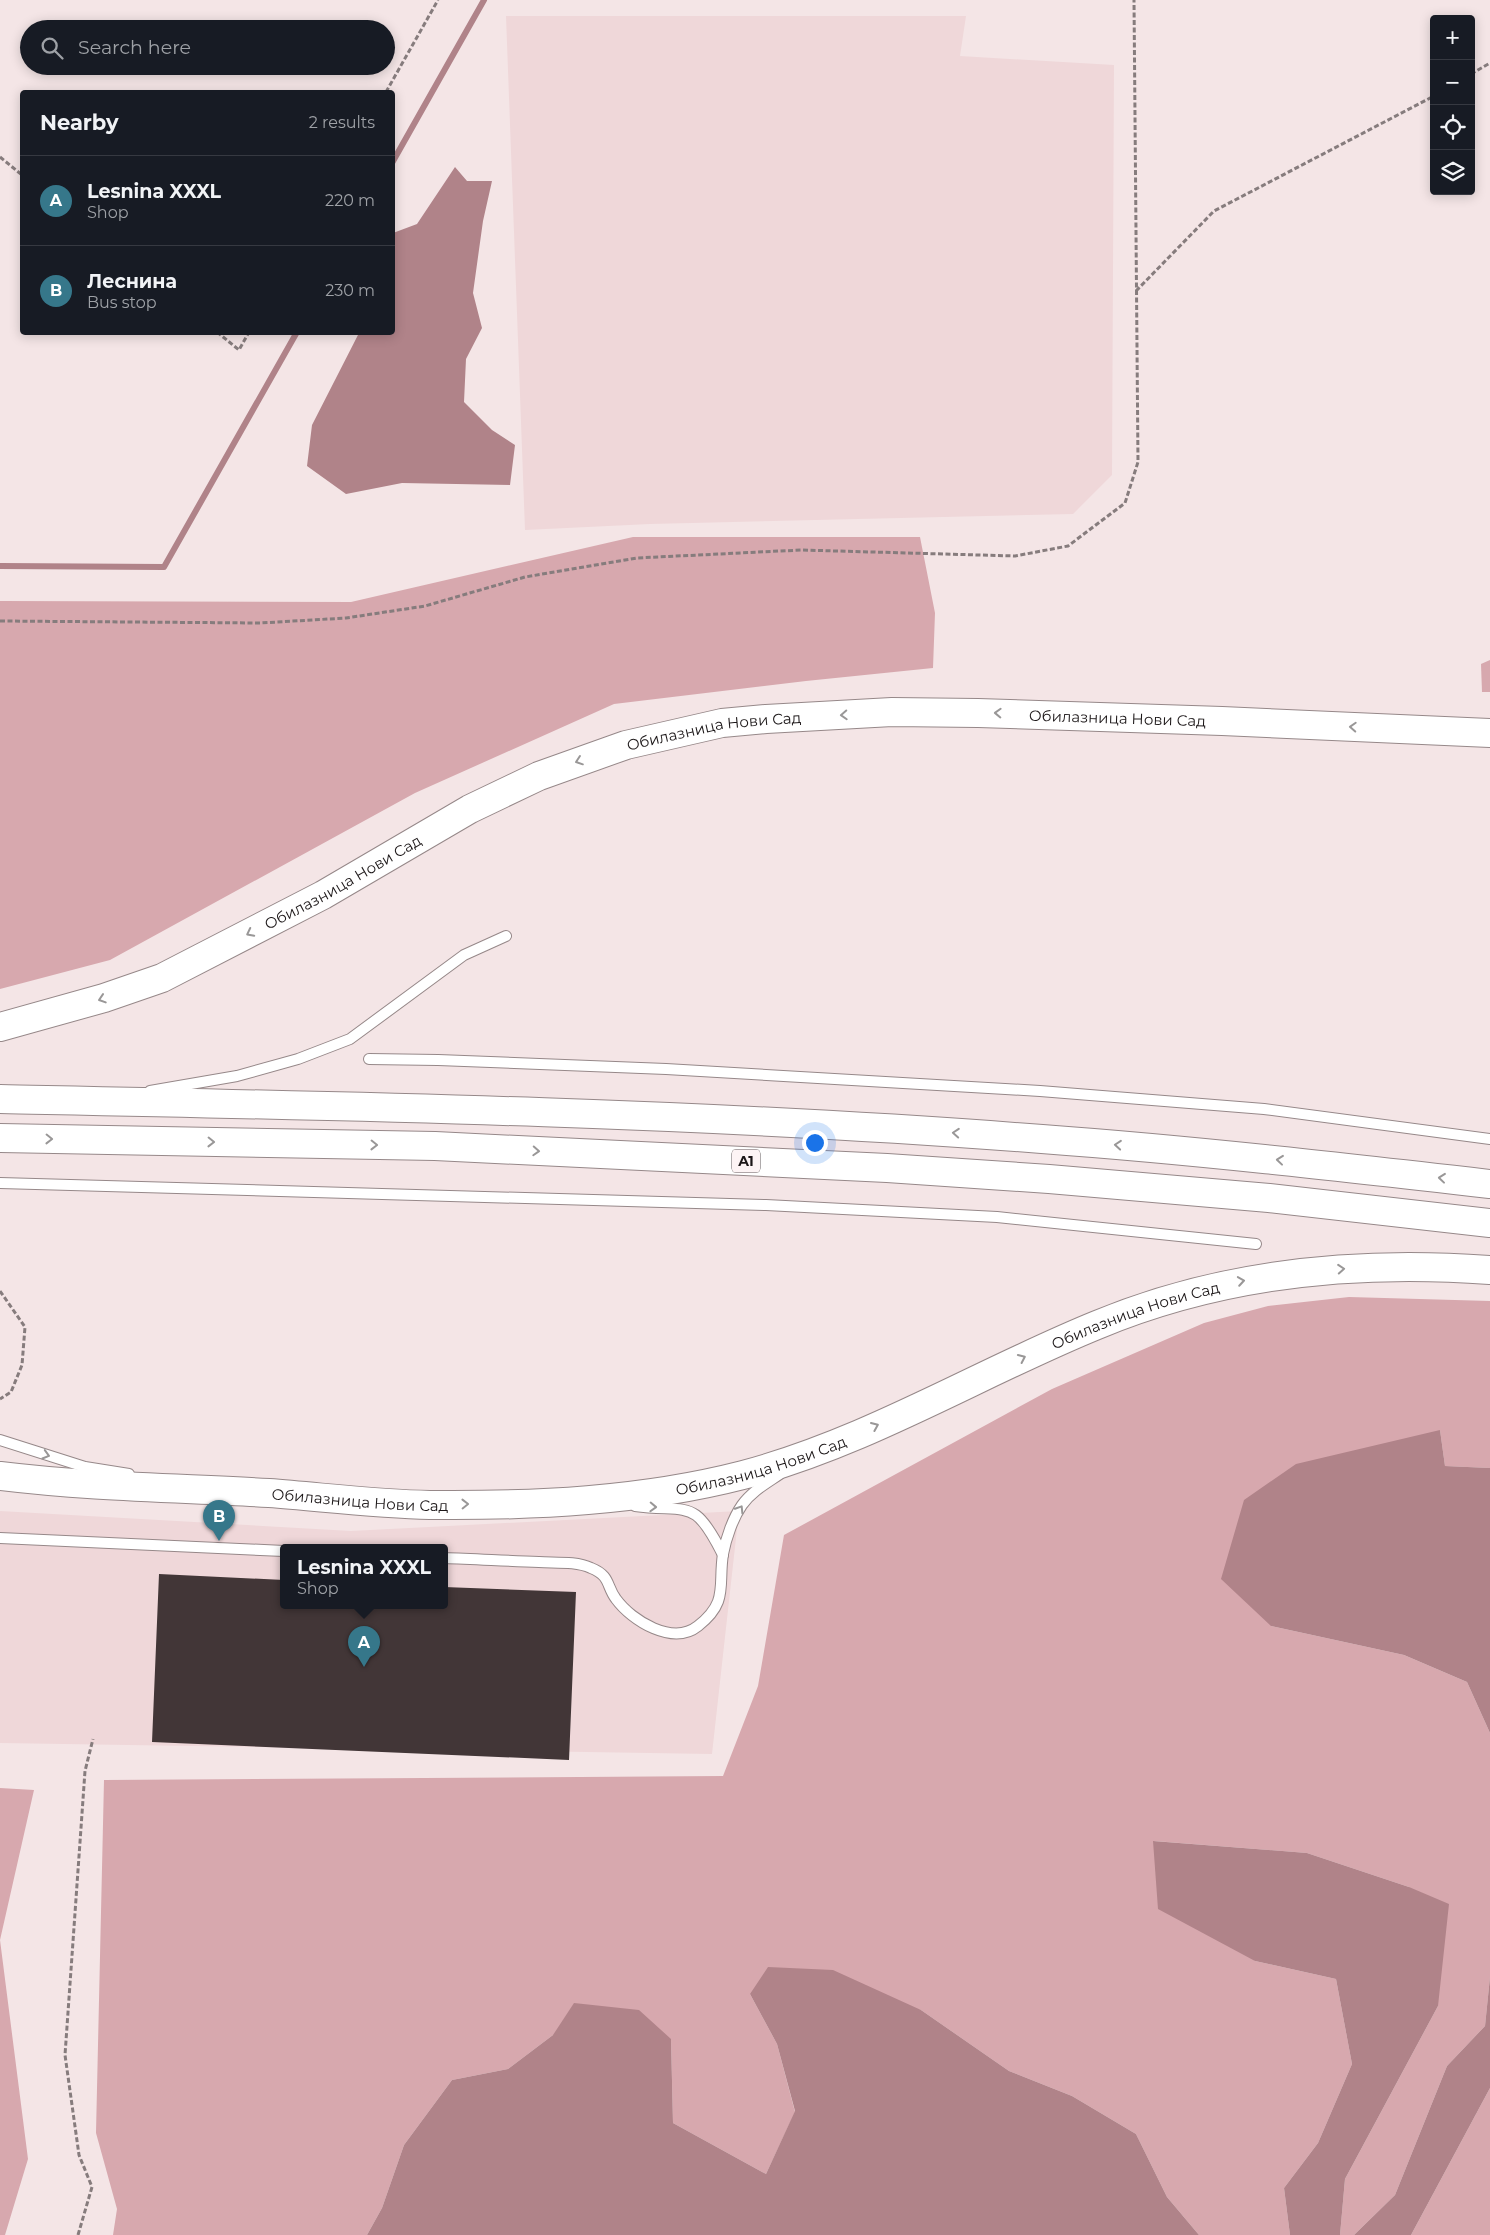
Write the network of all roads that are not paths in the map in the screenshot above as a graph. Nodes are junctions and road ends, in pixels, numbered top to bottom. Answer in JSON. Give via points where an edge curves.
{"nodes":[{"id":1,"x":1481,"y":738,"type":"edge"},
{"id":2,"x":506,"y":936,"type":"dead end"},
{"id":3,"x":0,"y":1027,"type":"edge"},
{"id":4,"x":369,"y":1059,"type":"dead end"},
{"id":5,"x":0,"y":1099,"type":"edge"},
{"id":6,"x":90,"y":1101,"type":"junction"},
{"id":7,"x":0,"y":1138,"type":"edge"},
{"id":8,"x":1490,"y":1139,"type":"edge"},
{"id":9,"x":0,"y":1183,"type":"edge"},
{"id":10,"x":1490,"y":1184,"type":"edge"},
{"id":11,"x":1490,"y":1223,"type":"edge"},
{"id":12,"x":1256,"y":1244,"type":"dead end"},
{"id":13,"x":1490,"y":1270,"type":"edge"},
{"id":14,"x":0,"y":1440,"type":"edge"},
{"id":15,"x":797,"y":1458,"type":"junction"},
{"id":16,"x":0,"y":1476,"type":"edge"},
{"id":17,"x":259,"y":1493,"type":"junction"},
{"id":18,"x":606,"y":1497,"type":"junction"},
{"id":19,"x":0,"y":1538,"type":"edge"},
{"id":20,"x":280,"y":1551,"type":"edge"},
{"id":21,"x":723,"y":1554,"type":"junction"},
{"id":22,"x":448,"y":1558,"type":"edge"}],
"edges":[{"from":1,"to":3,"type":"main road","name":"Обилазница Нови Сад","one_way":true,"via":[[1402,729],[978,713],[892,712],[722,723],[577,761],[470,809],[324,895],[162,978]]},
{"from":2,"to":6,"type":"lane","via":[[464,955],[350,1039],[298,1059],[238,1076]]},
{"from":4,"to":8,"type":"lane","via":[[656,1068],[1040,1091],[1264,1109]]},
{"from":5,"to":6,"type":"main road"},
{"from":10,"to":6,"type":"main road","one_way":true,"via":[[1265,1158],[887,1129],[439,1108]]},
{"from":7,"to":11,"type":"main road","number":"A1","one_way":true,"via":[[435,1146],[886,1168],[1269,1198]]},
{"from":9,"to":12,"type":"lane","via":[[766,1205],[997,1217]]},
{"from":15,"to":13,"type":"main road","name":"Обилазница Нови Сад","one_way":true,"via":[[915,1409],[1100,1324],[1164,1301],[1226,1284],[1293,1273],[1380,1266]]},
{"from":14,"to":17,"type":"lane","one_way":true,"via":[[85,1467]]},
{"from":15,"to":18,"type":"main road","name":"Обилазница Нови Сад","via":[[694,1486]]},
{"from":21,"to":15,"type":"lane","one_way":true,"via":[[743,1504]]},
{"from":16,"to":17,"type":"main road","name":"Обилазница Нови Сад"},
{"from":17,"to":18,"type":"main road","name":"Обилазница Нови Сад","one_way":true,"via":[[428,1505]]},
{"from":18,"to":21,"type":"lane","one_way":true,"via":[[621,1505],[692,1512],[704,1520]]},
{"from":19,"to":20,"type":"lane"},
{"from":21,"to":22,"type":"lane","via":[[719,1598],[713,1610],[685,1633],[649,1626],[631,1615],[614,1597],[610,1582],[591,1567]]}]}
